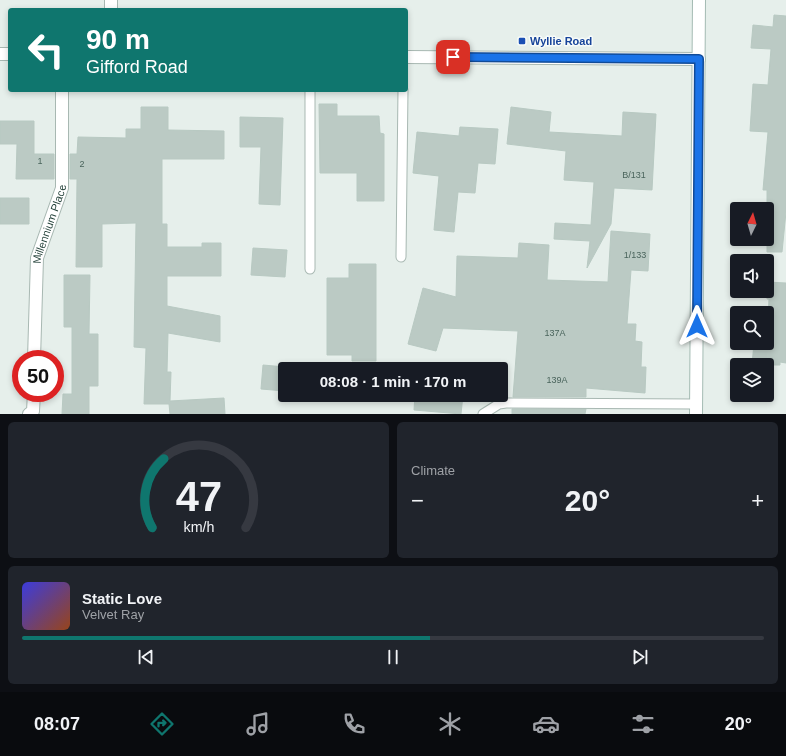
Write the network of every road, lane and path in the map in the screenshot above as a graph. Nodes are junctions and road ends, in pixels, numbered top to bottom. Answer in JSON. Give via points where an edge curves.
{"nodes":[{"id":1,"x":699,"y":0,"type":"edge"},
{"id":2,"x":408,"y":57,"type":"edge"},
{"id":3,"x":699,"y":59,"type":"junction"},
{"id":4,"x":62,"y":92,"type":"edge"},
{"id":5,"x":310,"y":92,"type":"edge"},
{"id":6,"x":403,"y":92,"type":"edge"},
{"id":7,"x":401,"y":257,"type":"dead end"},
{"id":8,"x":310,"y":268,"type":"dead end"},
{"id":9,"x":34,"y":350,"type":"edge"},
{"id":10,"x":34,"y":402,"type":"edge"},
{"id":11,"x":696,"y":409,"type":"edge"},
{"id":12,"x":30,"y":414,"type":"edge"},
{"id":13,"x":484,"y":414,"type":"edge"}],
"edges":[{"from":1,"to":3,"type":"street"},
{"from":2,"to":3,"type":"street"},
{"from":3,"to":11,"type":"street"},
{"from":4,"to":9,"type":"street","name":"Millennium Place","via":[[62,188],[37,258]]},
{"from":5,"to":8,"type":"lane"},
{"from":6,"to":7,"type":"lane"},
{"from":10,"to":12,"type":"street","via":[[33,411]]},
{"from":11,"to":13,"type":"lane","via":[[506,403],[499,404]]}]}
